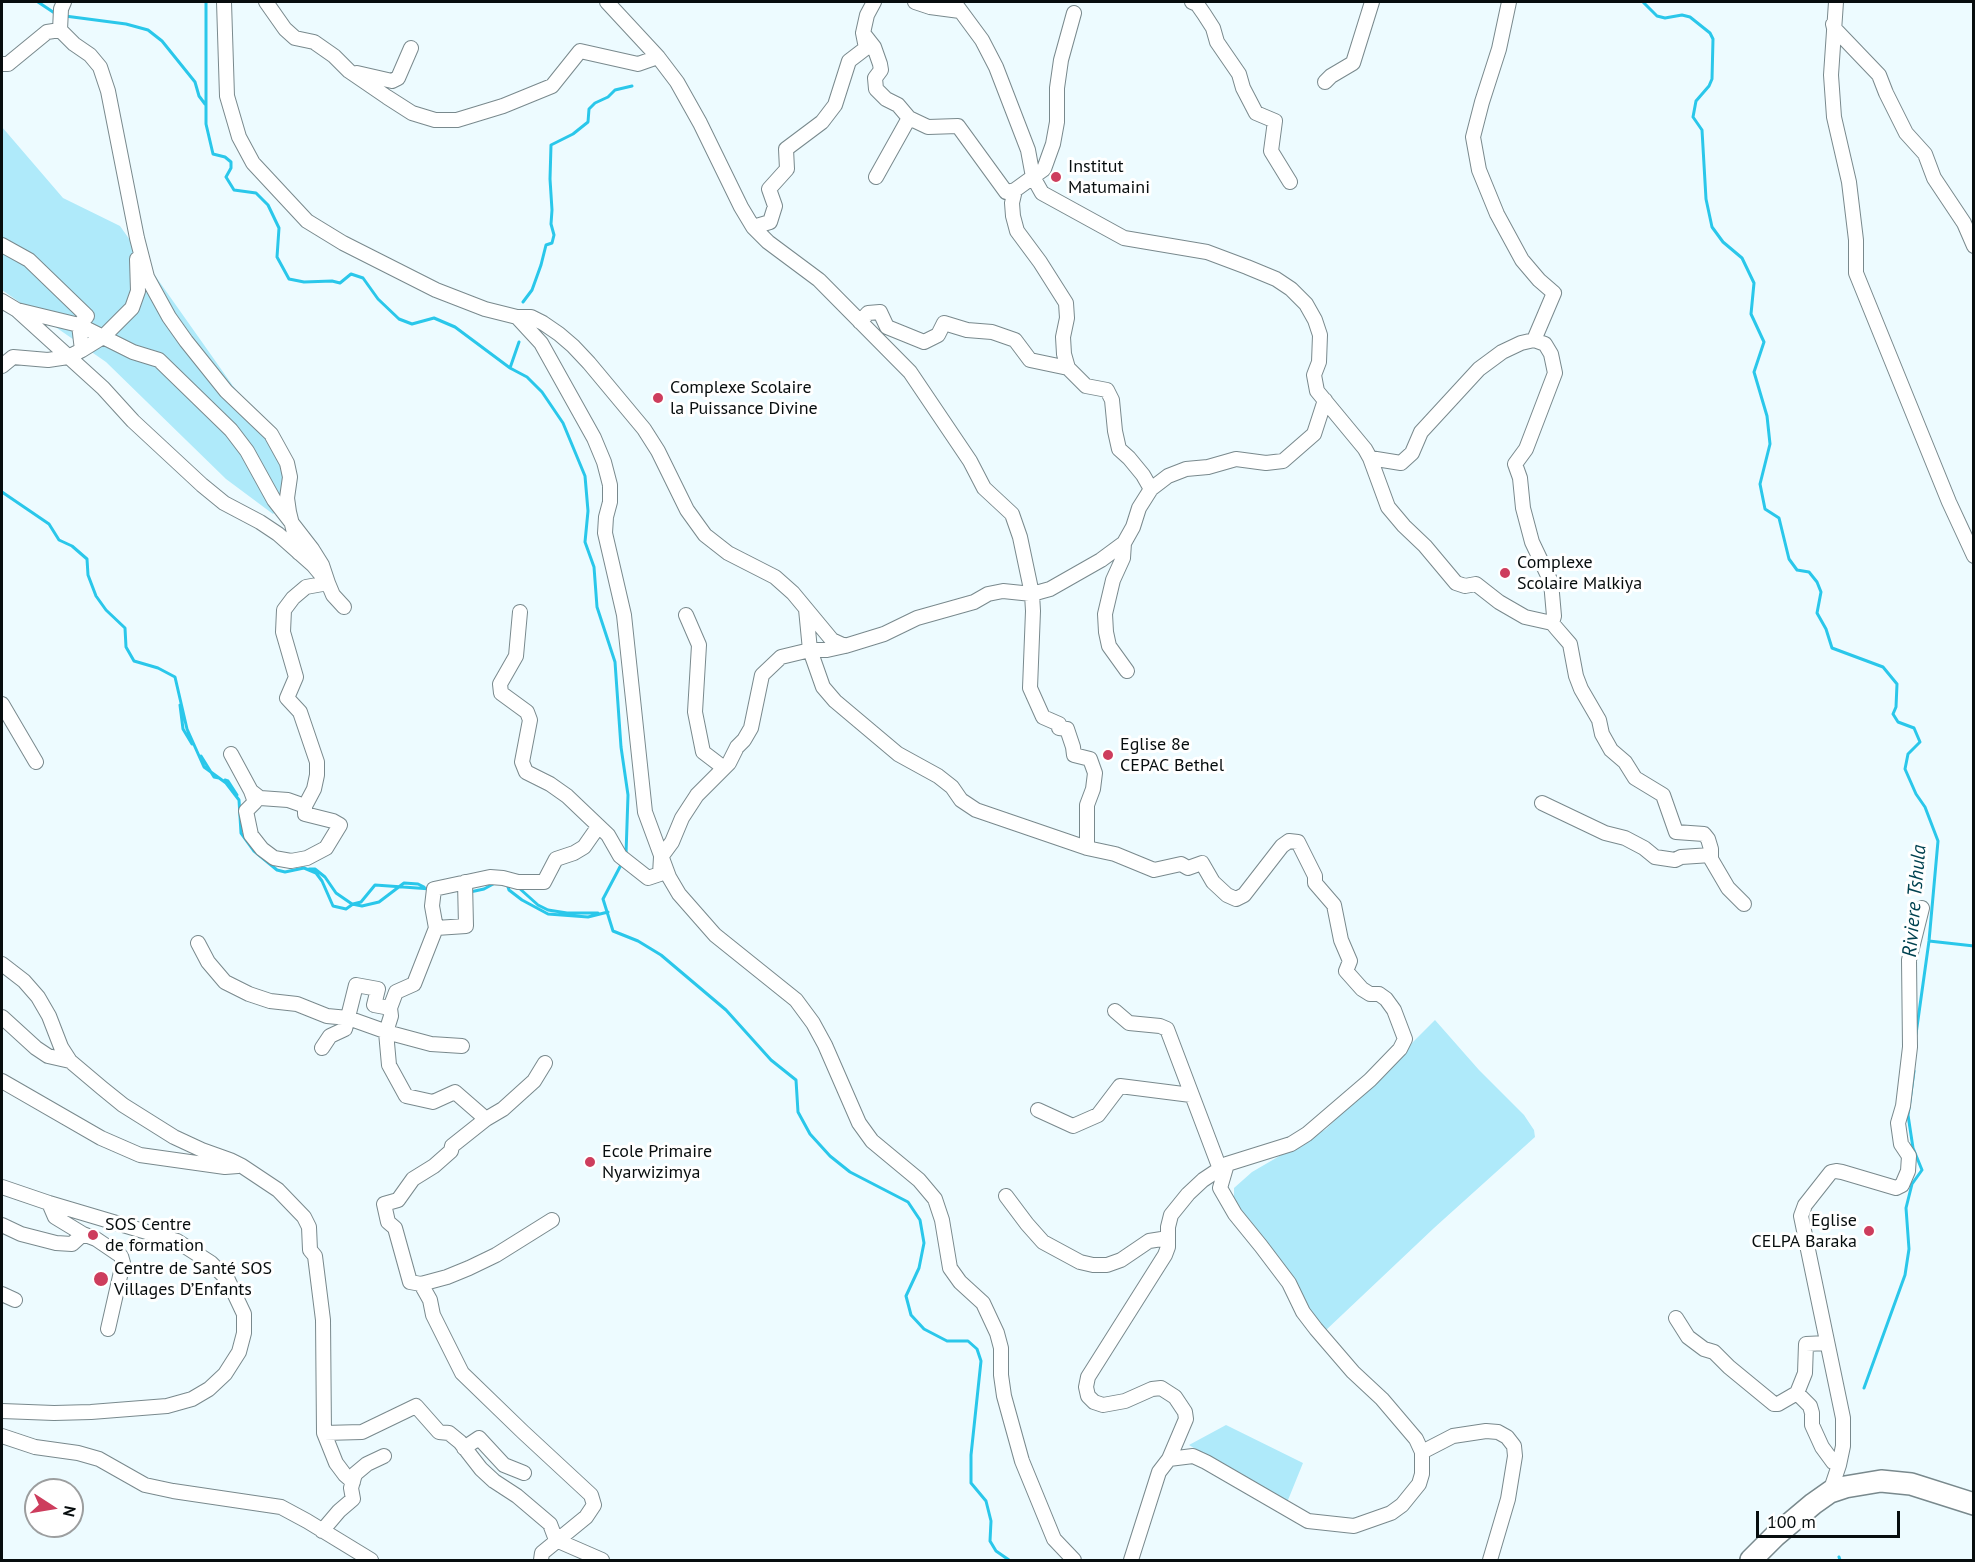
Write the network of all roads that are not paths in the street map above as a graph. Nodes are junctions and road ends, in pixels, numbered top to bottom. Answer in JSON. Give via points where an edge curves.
{"nodes":[{"id":1,"x":224,"y":2,"type":"edge"},
{"id":2,"x":266,"y":2,"type":"edge"},
{"id":3,"x":607,"y":2,"type":"edge"},
{"id":4,"x":874,"y":2,"type":"edge"},
{"id":5,"x":915,"y":2,"type":"edge"},
{"id":6,"x":1192,"y":2,"type":"edge"},
{"id":7,"x":1372,"y":2,"type":"edge"},
{"id":8,"x":1509,"y":2,"type":"edge"},
{"id":9,"x":1826,"y":2,"type":"edge"},
{"id":10,"x":1836,"y":2,"type":"edge"},
{"id":11,"x":63,"y":5,"type":"edge"},
{"id":12,"x":957,"y":6,"type":"edge"},
{"id":13,"x":1074,"y":13,"type":"dead end"},
{"id":14,"x":60,"y":27,"type":"junction"},
{"id":15,"x":1834,"y":28,"type":"junction"},
{"id":16,"x":863,"y":33,"type":"junction"},
{"id":17,"x":411,"y":48,"type":"dead end"},
{"id":18,"x":658,"y":57,"type":"junction"},
{"id":19,"x":2,"y":64,"type":"edge"},
{"id":20,"x":349,"y":72,"type":"junction"},
{"id":21,"x":1325,"y":82,"type":"dead end"},
{"id":22,"x":909,"y":118,"type":"junction"},
{"id":23,"x":876,"y":177,"type":"dead end"},
{"id":24,"x":1033,"y":177,"type":"junction"},
{"id":25,"x":1290,"y":182,"type":"dead end"},
{"id":26,"x":1015,"y":190,"type":"junction"},
{"id":27,"x":753,"y":227,"type":"junction"},
{"id":28,"x":137,"y":238,"type":"junction"},
{"id":29,"x":2,"y":245,"type":"edge"},
{"id":30,"x":1974,"y":246,"type":"edge"},
{"id":31,"x":2,"y":301,"type":"edge"},
{"id":32,"x":17,"y":310,"type":"junction"},
{"id":33,"x":517,"y":316,"type":"junction"},
{"id":34,"x":860,"y":322,"type":"junction"},
{"id":35,"x":79,"y":325,"type":"junction"},
{"id":36,"x":103,"y":337,"type":"junction"},
{"id":37,"x":1534,"y":340,"type":"junction"},
{"id":38,"x":82,"y":350,"type":"junction"},
{"id":39,"x":68,"y":357,"type":"junction"},
{"id":40,"x":2,"y":366,"type":"edge"},
{"id":41,"x":1068,"y":368,"type":"junction"},
{"id":42,"x":1325,"y":400,"type":"junction"},
{"id":43,"x":1370,"y":458,"type":"junction"},
{"id":44,"x":1151,"y":489,"type":"junction"},
{"id":45,"x":293,"y":525,"type":"junction"},
{"id":46,"x":1124,"y":543,"type":"junction"},
{"id":47,"x":1973,"y":550,"type":"edge"},
{"id":48,"x":299,"y":553,"type":"junction"},
{"id":49,"x":328,"y":583,"type":"junction"},
{"id":50,"x":1032,"y":594,"type":"junction"},
{"id":51,"x":344,"y":607,"type":"dead end"},
{"id":52,"x":806,"y":609,"type":"junction"},
{"id":53,"x":520,"y":612,"type":"dead end"},
{"id":54,"x":686,"y":615,"type":"dead end"},
{"id":55,"x":1552,"y":623,"type":"junction"},
{"id":56,"x":845,"y":646,"type":"junction"},
{"id":57,"x":810,"y":650,"type":"junction"},
{"id":58,"x":1126,"y":670,"type":"dead end"},
{"id":59,"x":2,"y":704,"type":"edge"},
{"id":60,"x":231,"y":754,"type":"dead end"},
{"id":61,"x":36,"y":762,"type":"dead end"},
{"id":62,"x":724,"y":768,"type":"junction"},
{"id":63,"x":251,"y":792,"type":"junction"},
{"id":64,"x":1542,"y":803,"type":"dead end"},
{"id":65,"x":305,"y":806,"type":"junction"},
{"id":66,"x":598,"y":826,"type":"junction"},
{"id":67,"x":1087,"y":848,"type":"junction"},
{"id":68,"x":1711,"y":855,"type":"junction"},
{"id":69,"x":661,"y":857,"type":"junction"},
{"id":70,"x":465,"y":882,"type":"junction"},
{"id":71,"x":1744,"y":904,"type":"dead end"},
{"id":72,"x":1922,"y":908,"type":"dead end"},
{"id":73,"x":436,"y":928,"type":"junction"},
{"id":74,"x":198,"y":943,"type":"dead end"},
{"id":75,"x":2,"y":964,"type":"edge"},
{"id":76,"x":390,"y":1008,"type":"junction"},
{"id":77,"x":1115,"y":1011,"type":"dead end"},
{"id":78,"x":2,"y":1017,"type":"edge"},
{"id":79,"x":348,"y":1018,"type":"junction"},
{"id":80,"x":386,"y":1032,"type":"junction"},
{"id":81,"x":462,"y":1046,"type":"dead end"},
{"id":82,"x":322,"y":1048,"type":"dead end"},
{"id":83,"x":70,"y":1060,"type":"junction"},
{"id":84,"x":545,"y":1063,"type":"dead end"},
{"id":85,"x":2,"y":1081,"type":"edge"},
{"id":86,"x":1191,"y":1095,"type":"junction"},
{"id":87,"x":1038,"y":1110,"type":"dead end"},
{"id":88,"x":486,"y":1119,"type":"junction"},
{"id":89,"x":242,"y":1166,"type":"junction"},
{"id":90,"x":1223,"y":1167,"type":"junction"},
{"id":91,"x":2,"y":1187,"type":"edge"},
{"id":92,"x":1006,"y":1196,"type":"dead end"},
{"id":93,"x":49,"y":1203,"type":"junction"},
{"id":94,"x":552,"y":1220,"type":"dead end"},
{"id":95,"x":2,"y":1225,"type":"edge"},
{"id":96,"x":83,"y":1234,"type":"junction"},
{"id":97,"x":1168,"y":1238,"type":"junction"},
{"id":98,"x":421,"y":1284,"type":"junction"},
{"id":99,"x":2,"y":1294,"type":"edge"},
{"id":100,"x":15,"y":1300,"type":"dead end"},
{"id":101,"x":1676,"y":1318,"type":"dead end"},
{"id":102,"x":108,"y":1329,"type":"dead end"},
{"id":103,"x":1827,"y":1342,"type":"junction"},
{"id":104,"x":1797,"y":1393,"type":"junction"},
{"id":105,"x":2,"y":1411,"type":"edge"},
{"id":106,"x":324,"y":1433,"type":"junction"},
{"id":107,"x":2,"y":1436,"type":"edge"},
{"id":108,"x":464,"y":1448,"type":"junction"},
{"id":109,"x":1422,"y":1452,"type":"junction"},
{"id":110,"x":384,"y":1456,"type":"dead end"},
{"id":111,"x":1169,"y":1459,"type":"junction"},
{"id":112,"x":1839,"y":1465,"type":"junction"},
{"id":113,"x":524,"y":1473,"type":"dead end"},
{"id":114,"x":353,"y":1482,"type":"junction"},
{"id":115,"x":1830,"y":1492,"type":"junction"},
{"id":116,"x":1974,"y":1504,"type":"edge"},
{"id":117,"x":322,"y":1531,"type":"junction"},
{"id":118,"x":556,"y":1540,"type":"junction"},
{"id":119,"x":370,"y":1560,"type":"edge"},
{"id":120,"x":541,"y":1560,"type":"edge"},
{"id":121,"x":602,"y":1560,"type":"edge"},
{"id":122,"x":1074,"y":1560,"type":"edge"},
{"id":123,"x":1131,"y":1560,"type":"edge"},
{"id":124,"x":1490,"y":1560,"type":"edge"},
{"id":125,"x":1751,"y":1560,"type":"edge"}],
"edges":[{"from":1,"to":33,"type":"street","via":[[227,96],[239,137],[253,164],[307,221],[325,233],[436,290],[485,309]]},
{"from":2,"to":20,"type":"street","via":[[295,39],[314,42]]},
{"from":3,"to":18,"type":"street"},
{"from":4,"to":16,"type":"street"},
{"from":5,"to":12,"type":"street","via":[[930,7]]},
{"from":6,"to":25,"type":"street","via":[[1213,28],[1256,113],[1275,121],[1271,152]]},
{"from":7,"to":21,"type":"street","via":[[1353,63]]},
{"from":8,"to":37,"type":"street","via":[[1473,137],[1479,170],[1497,214],[1522,260],[1554,293]]},
{"from":9,"to":15,"type":"street"},
{"from":10,"to":15,"type":"street"},
{"from":11,"to":14,"type":"street"},
{"from":12,"to":24,"type":"street","via":[[996,66],[1029,150]]},
{"from":13,"to":24,"type":"street","via":[[1061,60],[1053,144],[1044,169]]},
{"from":14,"to":19,"type":"street","via":[[47,32],[8,64]]},
{"from":14,"to":28,"type":"street","via":[[100,67]]},
{"from":15,"to":30,"type":"street","via":[[1879,75],[1906,134],[1925,154],[1934,178],[1964,223]]},
{"from":15,"to":47,"type":"street","via":[[1834,117],[1850,182],[1856,273],[1949,502]]},
{"from":16,"to":22,"type":"street","via":[[880,64],[876,89]]},
{"from":16,"to":27,"type":"street","via":[[866,48],[849,60],[835,105],[822,122],[786,149],[787,169],[769,189],[775,206],[770,222]]},
{"from":17,"to":20,"type":"street","via":[[398,78],[392,81]]},
{"from":18,"to":20,"type":"street","via":[[638,64],[580,51],[552,86],[457,120],[435,120],[412,113]]},
{"from":18,"to":27,"type":"street","via":[[684,91]]},
{"from":22,"to":23,"type":"street"},
{"from":22,"to":26,"type":"street","via":[[928,127],[958,126],[1006,192]]},
{"from":24,"to":26,"type":"street"},
{"from":24,"to":42,"type":"street","via":[[1042,193],[1124,238],[1208,252],[1276,279],[1291,289],[1306,304],[1320,335],[1314,382]]},
{"from":26,"to":41,"type":"street","via":[[1012,203],[1017,231],[1066,303],[1063,337]]},
{"from":27,"to":34,"type":"street","via":[[819,280]]},
{"from":28,"to":36,"type":"street","via":[[138,291],[132,308]]},
{"from":28,"to":45,"type":"street","via":[[147,277],[169,317],[226,391],[271,434],[287,463],[287,498]]},
{"from":29,"to":35,"type":"street","via":[[28,260],[68,296],[87,316]]},
{"from":31,"to":32,"type":"street"},
{"from":32,"to":35,"type":"street"},
{"from":32,"to":39,"type":"street"},
{"from":33,"to":52,"type":"street","via":[[543,323],[589,363],[644,429],[705,536],[775,577]]},
{"from":33,"to":69,"type":"street","via":[[541,343],[604,462],[610,485],[605,533],[624,615],[645,812]]},
{"from":34,"to":41,"type":"street","via":[[868,313],[880,312],[887,327],[924,342],[938,336],[944,323],[992,332],[1015,340],[1030,360]]},
{"from":34,"to":50,"type":"street","via":[[910,372],[984,488],[1012,514]]},
{"from":35,"to":36,"type":"street"},
{"from":35,"to":38,"type":"street"},
{"from":36,"to":38,"type":"street"},
{"from":36,"to":45,"type":"street","via":[[159,360],[214,413],[247,451]]},
{"from":37,"to":43,"type":"street","via":[[1502,352],[1479,369],[1421,432],[1412,453],[1401,463]]},
{"from":37,"to":55,"type":"street","via":[[1545,344],[1555,373],[1526,449],[1515,464],[1532,542],[1551,582]]},
{"from":38,"to":39,"type":"street"},
{"from":39,"to":40,"type":"street","via":[[14,357]]},
{"from":39,"to":48,"type":"street","via":[[202,485],[224,503],[278,534]]},
{"from":41,"to":44,"type":"street","via":[[1086,386],[1107,390],[1119,449]]},
{"from":42,"to":43,"type":"street"},
{"from":42,"to":44,"type":"street","via":[[1314,434],[1283,461],[1236,459],[1186,469]]},
{"from":43,"to":55,"type":"street","via":[[1388,507],[1456,583],[1476,584],[1525,617]]},
{"from":44,"to":46,"type":"street"},
{"from":45,"to":48,"type":"street"},
{"from":45,"to":49,"type":"street","via":[[322,565]]},
{"from":46,"to":50,"type":"street","via":[[1069,580]]},
{"from":46,"to":58,"type":"street","via":[[1106,614],[1106,632],[1109,646]]},
{"from":48,"to":49,"type":"street"},
{"from":49,"to":51,"type":"street"},
{"from":49,"to":65,"type":"street","via":[[306,587],[284,610],[283,632],[296,677],[287,698],[300,712],[317,762],[314,789]]},
{"from":50,"to":56,"type":"street","via":[[988,594]]},
{"from":50,"to":67,"type":"street","via":[[1030,688],[1043,717],[1067,729],[1074,755],[1090,759],[1095,772],[1088,806]]},
{"from":52,"to":56,"type":"street","via":[[832,640]]},
{"from":52,"to":57,"type":"street"},
{"from":53,"to":66,"type":"street","via":[[516,656],[500,684],[501,693],[527,712],[530,720],[522,762],[526,772],[567,796]]},
{"from":54,"to":62,"type":"street","via":[[699,645],[695,712],[703,752]]},
{"from":55,"to":68,"type":"street","via":[[1570,644],[1581,689],[1611,750],[1635,778],[1663,795],[1676,832],[1704,834]]},
{"from":56,"to":57,"type":"street"},
{"from":57,"to":62,"type":"street","via":[[781,657],[762,675],[751,728]]},
{"from":57,"to":67,"type":"street","via":[[823,687],[835,701],[898,754],[952,787],[961,800],[993,817]]},
{"from":59,"to":61,"type":"street"},
{"from":60,"to":63,"type":"street"},
{"from":62,"to":69,"type":"street","via":[[697,795]]},
{"from":63,"to":65,"type":"street","via":[[260,798]]},
{"from":63,"to":65,"type":"street","via":[[255,802],[246,811],[251,835],[274,858],[307,858],[330,842],[339,825],[305,814]]},
{"from":64,"to":68,"type":"street","via":[[1605,833],[1625,838],[1655,857],[1675,860]]},
{"from":66,"to":69,"type":"street","via":[[624,860],[648,879],[660,874]]},
{"from":66,"to":70,"type":"street","via":[[584,847],[556,860],[544,882],[490,877]]},
{"from":67,"to":90,"type":"street","via":[[1115,854],[1154,870],[1202,863],[1213,882],[1236,900],[1282,846],[1289,841],[1298,842],[1315,883],[1334,905],[1350,961],[1346,971],[1362,989],[1386,999],[1394,1010],[1405,1039],[1370,1080],[1299,1139]]},
{"from":68,"to":71,"type":"street","via":[[1728,888]]},
{"from":69,"to":122,"type":"street","via":[[669,877],[696,915],[796,1000],[825,1045],[859,1123],[872,1141],[920,1180],[935,1199],[950,1268],[983,1303],[997,1334],[1004,1396],[1022,1461],[1054,1539]]},
{"from":70,"to":73,"type":"street","via":[[434,889]]},
{"from":70,"to":73,"type":"street","via":[[466,926]]},
{"from":72,"to":103,"type":"street","via":[[1909,960],[1909,1056],[1898,1123],[1901,1143],[1909,1156],[1908,1172],[1896,1188],[1831,1172],[1805,1204],[1801,1216]]},
{"from":73,"to":76,"type":"street","via":[[414,984],[396,992]]},
{"from":74,"to":79,"type":"street","via":[[225,982],[270,1001]]},
{"from":75,"to":83,"type":"street","via":[[38,997]]},
{"from":76,"to":79,"type":"street","via":[[374,1005],[378,989],[356,985]]},
{"from":76,"to":80,"type":"street"},
{"from":77,"to":86,"type":"street","via":[[1128,1023],[1167,1029]]},
{"from":78,"to":83,"type":"street","via":[[48,1056]]},
{"from":79,"to":80,"type":"street"},
{"from":79,"to":82,"type":"street","via":[[345,1029],[330,1036]]},
{"from":80,"to":81,"type":"street","via":[[431,1044]]},
{"from":80,"to":88,"type":"street","via":[[389,1065],[406,1096],[433,1102],[455,1092]]},
{"from":83,"to":89,"type":"street","via":[[123,1105],[174,1137]]},
{"from":84,"to":88,"type":"street","via":[[534,1081]]},
{"from":85,"to":89,"type":"street","via":[[101,1138],[140,1155]]},
{"from":86,"to":87,"type":"street","via":[[1120,1086],[1098,1115],[1073,1126]]},
{"from":86,"to":90,"type":"street"},
{"from":88,"to":98,"type":"street","via":[[434,1166],[413,1179],[398,1200],[384,1204],[410,1282]]},
{"from":89,"to":106,"type":"street","via":[[278,1190],[309,1227],[323,1320]]},
{"from":90,"to":97,"type":"street","via":[[1203,1180],[1171,1215]]},
{"from":90,"to":109,"type":"street","via":[[1220,1188],[1235,1214],[1289,1283],[1303,1312],[1410,1431]]},
{"from":91,"to":93,"type":"street"},
{"from":92,"to":97,"type":"street","via":[[1043,1242],[1080,1262],[1107,1264],[1121,1260],[1149,1240]]},
{"from":93,"to":96,"type":"street","via":[[55,1216]]},
{"from":93,"to":105,"type":"street","via":[[177,1240],[198,1253],[228,1280],[244,1314],[244,1333],[239,1352],[225,1374],[192,1399],[167,1406],[91,1412]]},
{"from":94,"to":98,"type":"street","via":[[496,1255]]},
{"from":95,"to":96,"type":"street","via":[[56,1243],[72,1244]]},
{"from":96,"to":102,"type":"street","via":[[121,1256],[123,1263]]},
{"from":97,"to":111,"type":"street","via":[[1165,1255],[1098,1359],[1086,1387],[1088,1396],[1103,1405],[1125,1401],[1152,1389],[1161,1388],[1175,1397],[1186,1419]]},
{"from":98,"to":118,"type":"street","via":[[462,1373],[591,1495],[594,1504],[586,1517]]},
{"from":99,"to":100,"type":"street"},
{"from":101,"to":104,"type":"street","via":[[1688,1337],[1714,1352],[1773,1404]]},
{"from":103,"to":104,"type":"street","via":[[1806,1344],[1805,1373]]},
{"from":103,"to":112,"type":"street","via":[[1843,1418]]},
{"from":104,"to":112,"type":"street","via":[[1810,1406],[1821,1447]]},
{"from":106,"to":108,"type":"street","via":[[362,1432],[416,1406],[439,1432],[449,1433]]},
{"from":106,"to":114,"type":"street","via":[[336,1463]]},
{"from":107,"to":117,"type":"street","via":[[35,1447],[99,1459],[145,1485],[281,1507]]},
{"from":108,"to":113,"type":"street","via":[[479,1438],[504,1465]]},
{"from":108,"to":118,"type":"street","via":[[494,1481],[550,1524]]},
{"from":109,"to":111,"type":"street","via":[[1419,1484],[1402,1505],[1354,1526],[1308,1521],[1193,1456]]},
{"from":109,"to":124,"type":"street","via":[[1453,1436],[1486,1431],[1508,1437],[1514,1446],[1508,1498]]},
{"from":110,"to":114,"type":"street","via":[[355,1474]]},
{"from":111,"to":123,"type":"street","via":[[1159,1472]]},
{"from":112,"to":115,"type":"street"},
{"from":114,"to":117,"type":"street","via":[[353,1499]]},
{"from":115,"to":116,"type":"highway","via":[[1881,1480],[1911,1484]]},
{"from":115,"to":125,"type":"highway"},
{"from":117,"to":119,"type":"street"},
{"from":118,"to":120,"type":"street","via":[[542,1553]]},
{"from":118,"to":121,"type":"street"}]}
